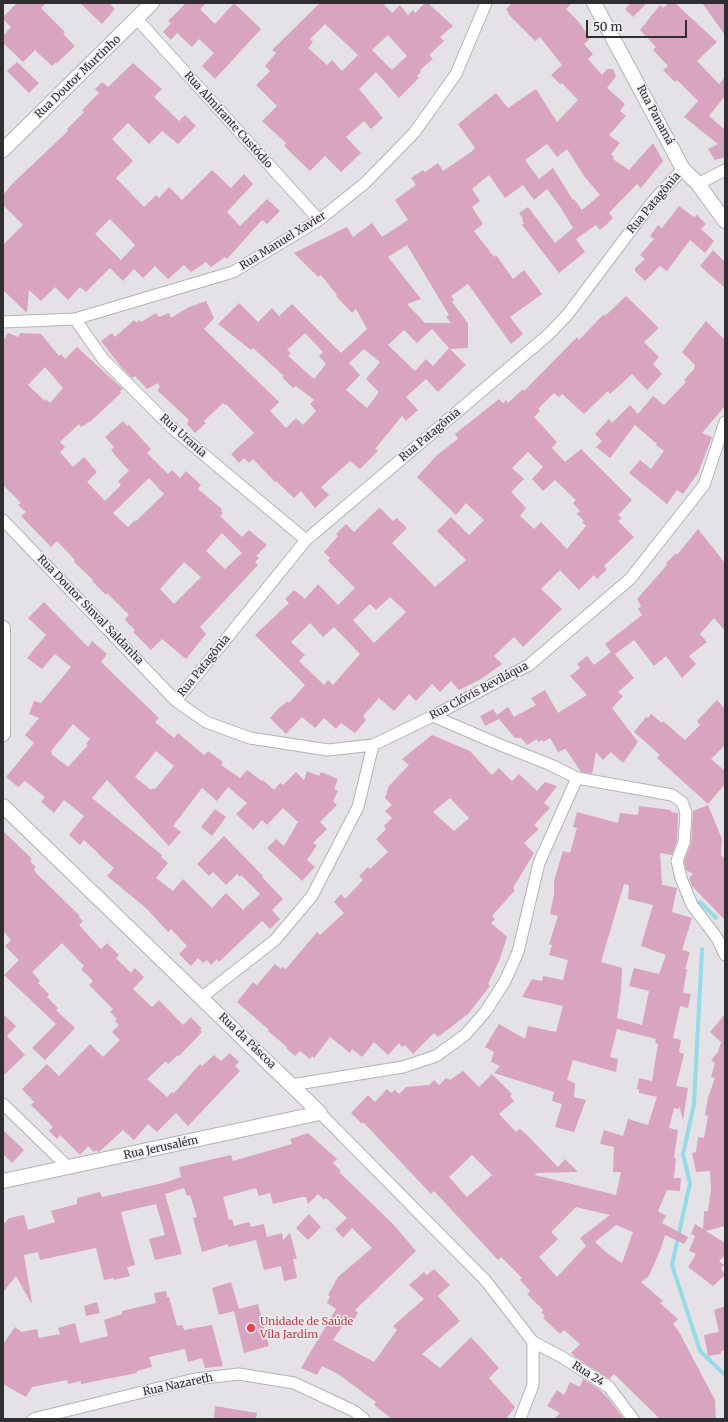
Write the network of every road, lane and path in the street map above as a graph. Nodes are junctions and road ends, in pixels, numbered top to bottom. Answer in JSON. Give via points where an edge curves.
{"nodes":[{"id":1,"x":152,"y":3,"type":"edge"},
{"id":2,"x":486,"y":3,"type":"edge"},
{"id":3,"x":594,"y":3,"type":"edge"},
{"id":4,"x":137,"y":19,"type":"junction"},
{"id":5,"x":3,"y":150,"type":"edge"},
{"id":6,"x":683,"y":169,"type":"junction"},
{"id":7,"x":725,"y":170,"type":"edge"},
{"id":8,"x":698,"y":184,"type":"junction"},
{"id":9,"x":319,"y":220,"type":"junction"},
{"id":10,"x":725,"y":221,"type":"edge"},
{"id":11,"x":75,"y":319,"type":"junction"},
{"id":12,"x":3,"y":322,"type":"edge"},
{"id":13,"x":725,"y":422,"type":"edge"},
{"id":14,"x":3,"y":520,"type":"edge"},
{"id":15,"x":306,"y":540,"type":"junction"},
{"id":16,"x":3,"y":628,"type":"edge"},
{"id":17,"x":176,"y":701,"type":"junction"},
{"id":18,"x":433,"y":716,"type":"junction"},
{"id":19,"x":3,"y":734,"type":"edge"},
{"id":20,"x":373,"y":745,"type":"junction"},
{"id":21,"x":577,"y":778,"type":"junction"},
{"id":22,"x":3,"y":806,"type":"edge"},
{"id":23,"x":725,"y":955,"type":"edge"},
{"id":24,"x":202,"y":997,"type":"junction"},
{"id":25,"x":291,"y":1085,"type":"junction"},
{"id":26,"x":3,"y":1104,"type":"edge"},
{"id":27,"x":320,"y":1113,"type":"junction"},
{"id":28,"x":69,"y":1168,"type":"junction"},
{"id":29,"x":3,"y":1181,"type":"edge"},
{"id":30,"x":533,"y":1342,"type":"junction"},
{"id":31,"x":33,"y":1419,"type":"edge"},
{"id":32,"x":364,"y":1419,"type":"edge"},
{"id":33,"x":520,"y":1419,"type":"edge"},
{"id":34,"x":633,"y":1419,"type":"edge"}],
"edges":[{"from":1,"to":4,"type":"street","name":"Rua Doutor Murtinho"},
{"from":2,"to":9,"type":"street","name":"Rua Manuel Xavier","via":[[456,74],[414,133],[365,183]]},
{"from":3,"to":6,"type":"street","name":"Rua Panamá"},
{"from":4,"to":5,"type":"street","name":"Rua Doutor Murtinho"},
{"from":4,"to":9,"type":"street","name":"Rua Almirante Custódio"},
{"from":6,"to":8,"type":"street","name":"Rua Panamá"},
{"from":6,"to":15,"type":"street","name":"Rua Patagônia","via":[[652,201],[568,314],[549,334]]},
{"from":7,"to":8,"type":"street"},
{"from":8,"to":10,"type":"street","name":"Rua Panamá"},
{"from":9,"to":11,"type":"street","name":"Rua Manuel Xavier","via":[[233,272]]},
{"from":11,"to":12,"type":"street","name":"Rua Manuel Xavier"},
{"from":11,"to":15,"type":"street","name":"Rua Urania","via":[[104,359],[172,428]]},
{"from":13,"to":18,"type":"street","name":"Rua Clóvis Beviláqua","via":[[704,486],[630,579],[529,665]]},
{"from":14,"to":17,"type":"street","name":"Rua Doutor Sinval Saldanha"},
{"from":15,"to":17,"type":"street","name":"Rua Patagônia"},
{"from":16,"to":19,"type":"street"},
{"from":17,"to":20,"type":"street","name":"Rua Clóvis Beviláqua","via":[[206,722],[250,738],[328,750]]},
{"from":18,"to":20,"type":"street","name":"Rua Clóvis Beviláqua"},
{"from":18,"to":21,"type":"street"},
{"from":20,"to":24,"type":"street","via":[[358,807],[312,896],[275,940]]},
{"from":21,"to":23,"type":"street","via":[[672,795],[682,802],[686,813],[684,842],[677,861],[681,878],[692,904],[717,938]]},
{"from":21,"to":25,"type":"street","via":[[539,863],[518,952],[505,981],[486,1012],[465,1035],[436,1056],[403,1067]]},
{"from":22,"to":24,"type":"street","name":"Rua da Páscoa"},
{"from":24,"to":25,"type":"street","name":"Rua da Páscoa"},
{"from":25,"to":27,"type":"street","name":"Rua da Páscoa"},
{"from":26,"to":28,"type":"street"},
{"from":27,"to":28,"type":"street","name":"Rua Jerusalém"},
{"from":27,"to":30,"type":"street","name":"Rua da Páscoa","via":[[486,1281]]},
{"from":28,"to":29,"type":"street","name":"Rua Jerusalém"},
{"from":30,"to":33,"type":"street","via":[[533,1385]]},
{"from":30,"to":34,"type":"street","name":"Rua 24","via":[[609,1386]]},
{"from":31,"to":32,"type":"street","name":"Rua Nazareth","via":[[194,1379],[239,1374],[294,1383],[354,1411]]}]}
